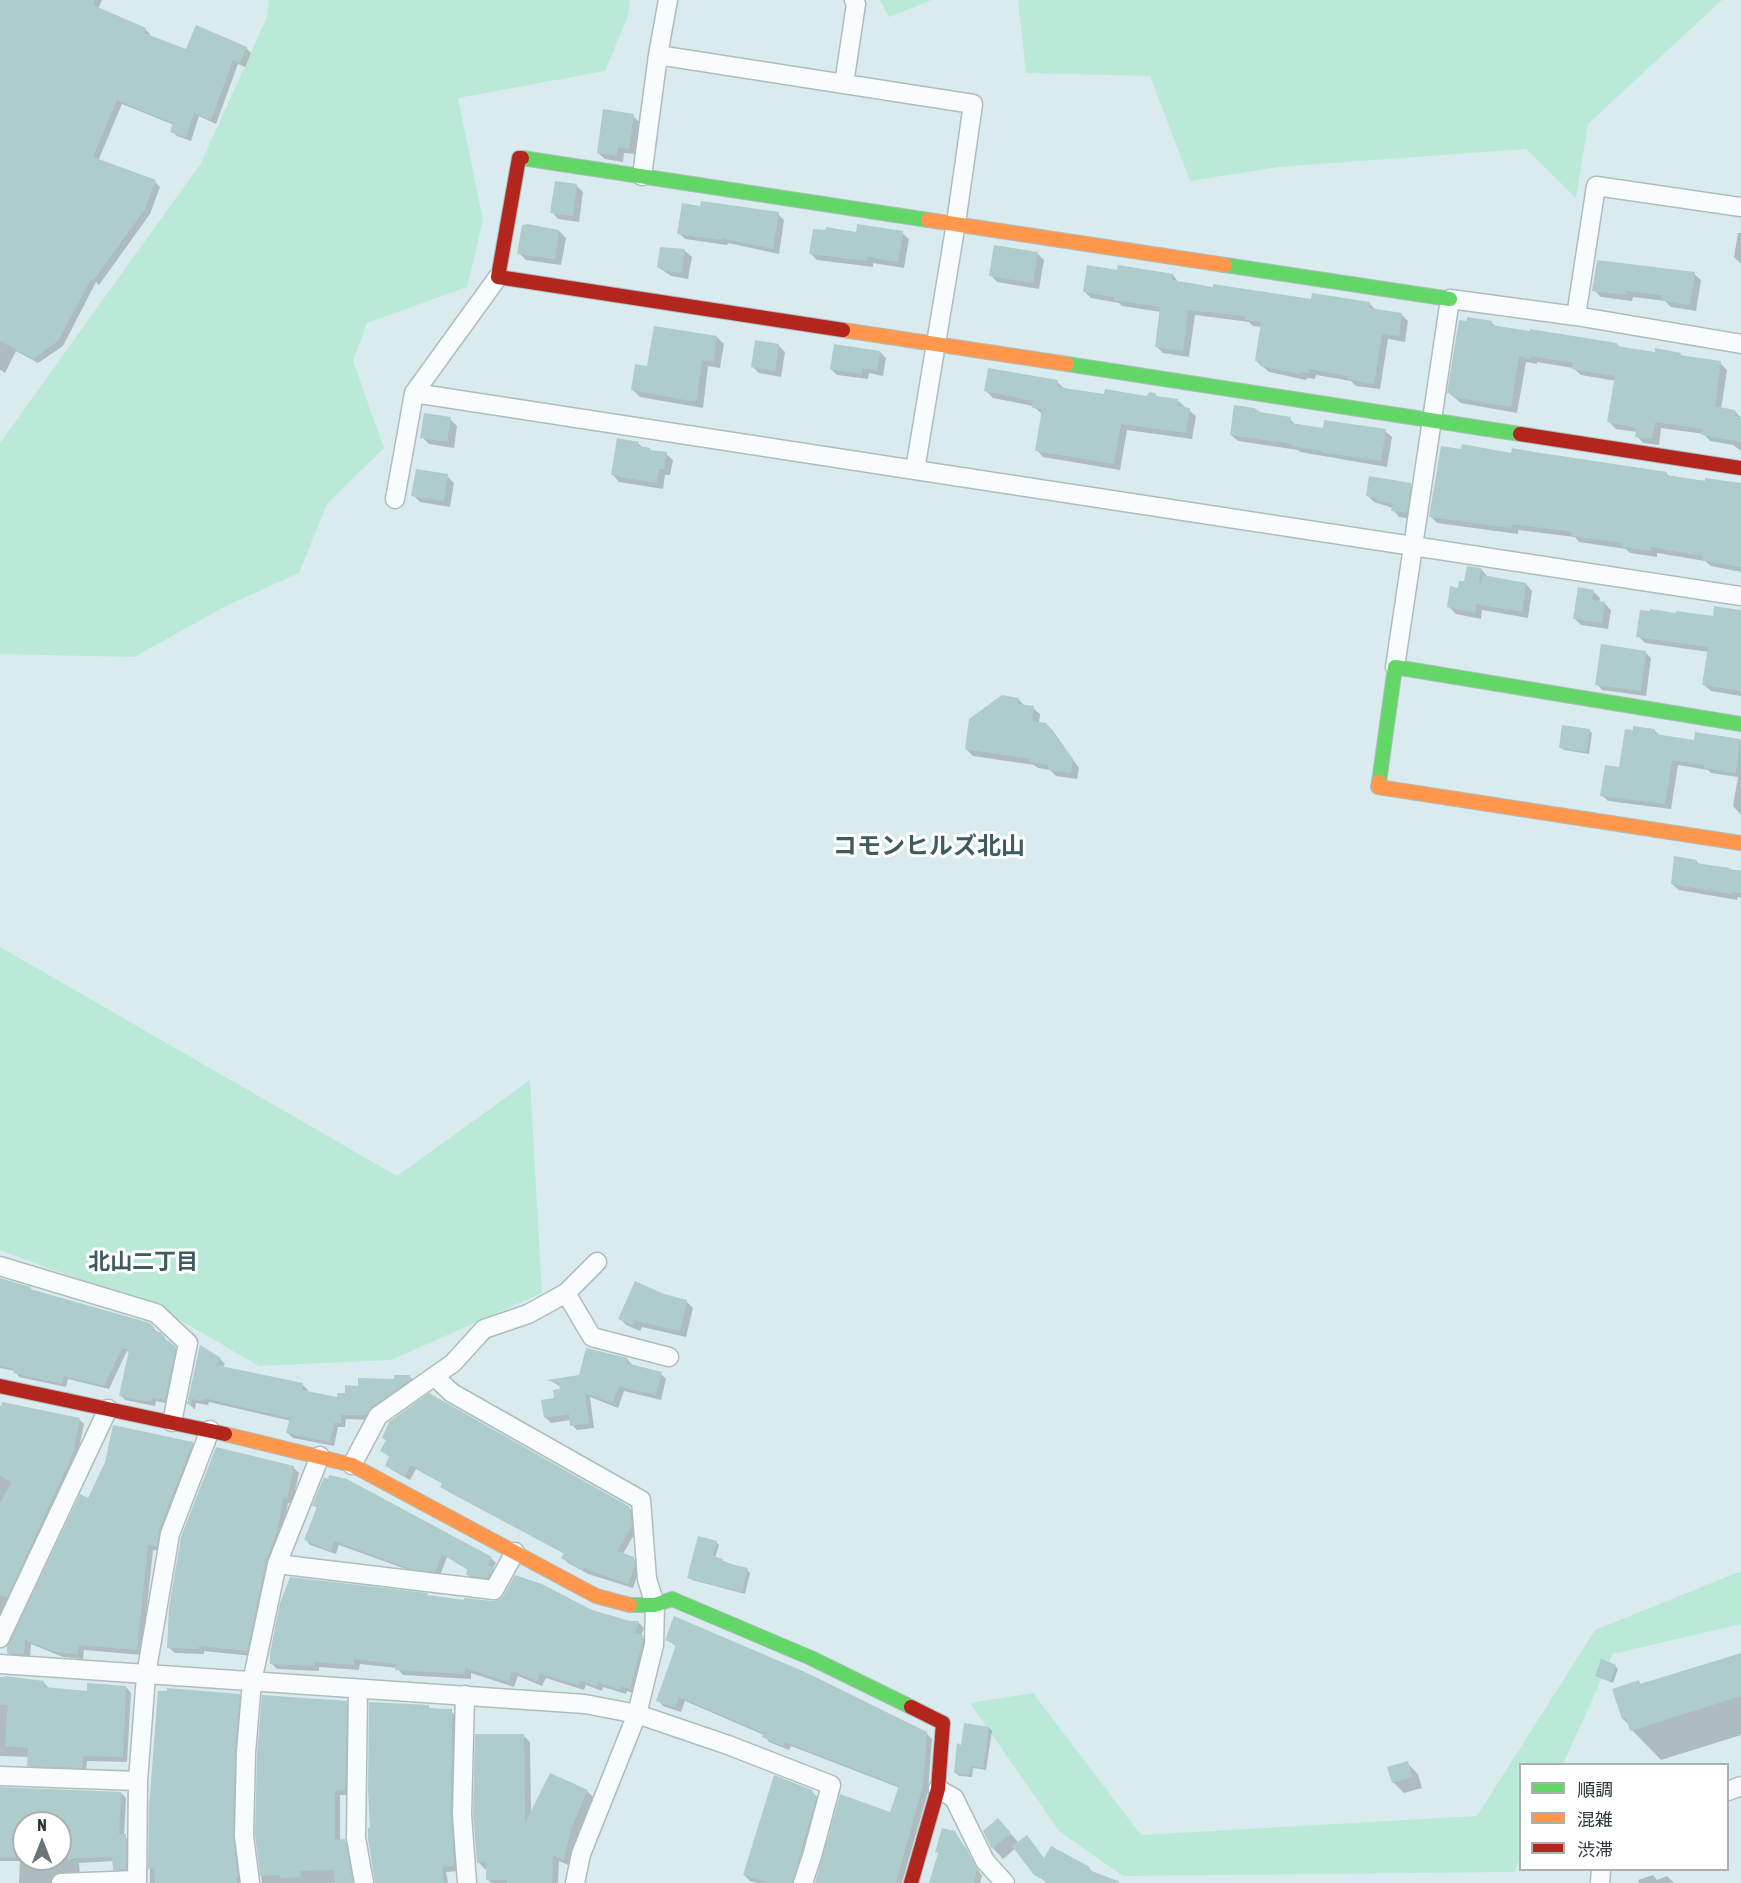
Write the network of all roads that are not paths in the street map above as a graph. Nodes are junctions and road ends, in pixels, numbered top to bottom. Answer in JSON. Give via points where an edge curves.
{"nodes":[{"id":1,"x":668,"y":0,"type":"edge"},
{"id":2,"x":854,"y":0,"type":"edge"},
{"id":3,"x":658,"y":55,"type":"junction"},
{"id":4,"x":844,"y":84,"type":"junction"},
{"id":5,"x":642,"y":176,"type":"junction"},
{"id":6,"x":1741,"y":207,"type":"edge"},
{"id":7,"x":956,"y":223,"type":"junction"},
{"id":8,"x":498,"y":277,"type":"junction"},
{"id":9,"x":1450,"y":299,"type":"junction"},
{"id":10,"x":1576,"y":316,"type":"junction"},
{"id":11,"x":1741,"y":344,"type":"edge"},
{"id":12,"x":936,"y":345,"type":"junction"},
{"id":13,"x":414,"y":393,"type":"junction"},
{"id":14,"x":1432,"y":420,"type":"junction"},
{"id":15,"x":1741,"y":468,"type":"edge"},
{"id":16,"x":915,"y":470,"type":"junction"},
{"id":17,"x":395,"y":499,"type":"dead end"},
{"id":18,"x":1413,"y":548,"type":"junction"},
{"id":19,"x":1741,"y":596,"type":"edge"},
{"id":20,"x":1395,"y":667,"type":"junction"},
{"id":21,"x":1741,"y":724,"type":"edge"},
{"id":22,"x":1741,"y":843,"type":"edge"},
{"id":23,"x":597,"y":1262,"type":"dead end"},
{"id":24,"x":0,"y":1266,"type":"edge"},
{"id":25,"x":566,"y":1293,"type":"junction"},
{"id":26,"x":669,"y":1357,"type":"dead end"},
{"id":27,"x":435,"y":1377,"type":"junction"},
{"id":28,"x":0,"y":1386,"type":"edge"},
{"id":29,"x":108,"y":1409,"type":"junction"},
{"id":30,"x":171,"y":1422,"type":"junction"},
{"id":31,"x":210,"y":1430,"type":"junction"},
{"id":32,"x":320,"y":1456,"type":"junction"},
{"id":33,"x":352,"y":1465,"type":"junction"},
{"id":34,"x":515,"y":1552,"type":"junction"},
{"id":35,"x":277,"y":1564,"type":"junction"},
{"id":36,"x":655,"y":1605,"type":"junction"},
{"id":37,"x":0,"y":1638,"type":"edge"},
{"id":38,"x":0,"y":1664,"type":"edge"},
{"id":39,"x":146,"y":1675,"type":"junction"},
{"id":40,"x":252,"y":1682,"type":"junction"},
{"id":41,"x":358,"y":1689,"type":"junction"},
{"id":42,"x":465,"y":1695,"type":"junction"},
{"id":43,"x":637,"y":1713,"type":"junction"},
{"id":44,"x":0,"y":1776,"type":"edge"},
{"id":45,"x":138,"y":1781,"type":"junction"},
{"id":46,"x":938,"y":1789,"type":"junction"},
{"id":47,"x":137,"y":1881,"type":"edge"},
{"id":48,"x":61,"y":1883,"type":"edge"},
{"id":49,"x":250,"y":1883,"type":"edge"},
{"id":50,"x":364,"y":1883,"type":"edge"},
{"id":51,"x":467,"y":1883,"type":"edge"},
{"id":52,"x":575,"y":1883,"type":"edge"},
{"id":53,"x":803,"y":1883,"type":"edge"},
{"id":54,"x":911,"y":1883,"type":"edge"},
{"id":55,"x":1005,"y":1883,"type":"edge"}],
"edges":[{"from":1,"to":3,"type":"street"},
{"from":2,"to":4,"type":"street"},
{"from":3,"to":4,"type":"street"},
{"from":3,"to":5,"type":"street"},
{"from":4,"to":7,"type":"street","via":[[973,104]]},
{"from":5,"to":7,"type":"street"},
{"from":5,"to":8,"type":"street","via":[[519,158]]},
{"from":6,"to":10,"type":"street","via":[[1596,186]]},
{"from":7,"to":9,"type":"street"},
{"from":7,"to":12,"type":"street"},
{"from":8,"to":12,"type":"street"},
{"from":8,"to":13,"type":"street"},
{"from":9,"to":10,"type":"street"},
{"from":9,"to":14,"type":"street"},
{"from":10,"to":11,"type":"street"},
{"from":12,"to":14,"type":"street"},
{"from":12,"to":16,"type":"street"},
{"from":13,"to":16,"type":"street"},
{"from":13,"to":17,"type":"street"},
{"from":14,"to":15,"type":"street"},
{"from":14,"to":18,"type":"street"},
{"from":16,"to":18,"type":"street"},
{"from":18,"to":19,"type":"street"},
{"from":18,"to":20,"type":"street"},
{"from":20,"to":21,"type":"street"},
{"from":20,"to":22,"type":"street","via":[[1377,787]]},
{"from":23,"to":25,"type":"street"},
{"from":24,"to":30,"type":"street","via":[[156,1313],[188,1343]]},
{"from":25,"to":26,"type":"street","via":[[592,1337]]},
{"from":25,"to":27,"type":"street","via":[[528,1314],[484,1329]]},
{"from":27,"to":33,"type":"street","via":[[378,1416]]},
{"from":27,"to":36,"type":"street","via":[[452,1393],[641,1500],[647,1579]]},
{"from":28,"to":29,"type":"street"},
{"from":29,"to":30,"type":"street"},
{"from":29,"to":37,"type":"street"},
{"from":30,"to":31,"type":"street"},
{"from":31,"to":32,"type":"street"},
{"from":31,"to":39,"type":"street","via":[[170,1534]]},
{"from":32,"to":33,"type":"street"},
{"from":32,"to":35,"type":"street"},
{"from":33,"to":34,"type":"street"},
{"from":34,"to":35,"type":"street","via":[[494,1590]]},
{"from":34,"to":36,"type":"street","via":[[596,1596],[634,1606]]},
{"from":35,"to":40,"type":"street"},
{"from":36,"to":43,"type":"street","via":[[654,1645]]},
{"from":36,"to":46,"type":"street","via":[[672,1599],[811,1658],[943,1723]]},
{"from":38,"to":39,"type":"street"},
{"from":39,"to":40,"type":"street"},
{"from":39,"to":45,"type":"street"},
{"from":40,"to":41,"type":"street"},
{"from":40,"to":49,"type":"street","via":[[244,1836]]},
{"from":41,"to":42,"type":"street"},
{"from":41,"to":50,"type":"street","via":[[356,1838]]},
{"from":42,"to":43,"type":"street","via":[[585,1704]]},
{"from":42,"to":51,"type":"street","via":[[462,1815]]},
{"from":43,"to":52,"type":"street","via":[[581,1854]]},
{"from":43,"to":53,"type":"street","via":[[831,1785]]},
{"from":44,"to":45,"type":"street"},
{"from":45,"to":47,"type":"street"},
{"from":46,"to":54,"type":"street"},
{"from":46,"to":55,"type":"street","via":[[954,1798],[985,1861]]},
{"from":47,"to":48,"type":"street"}]}
